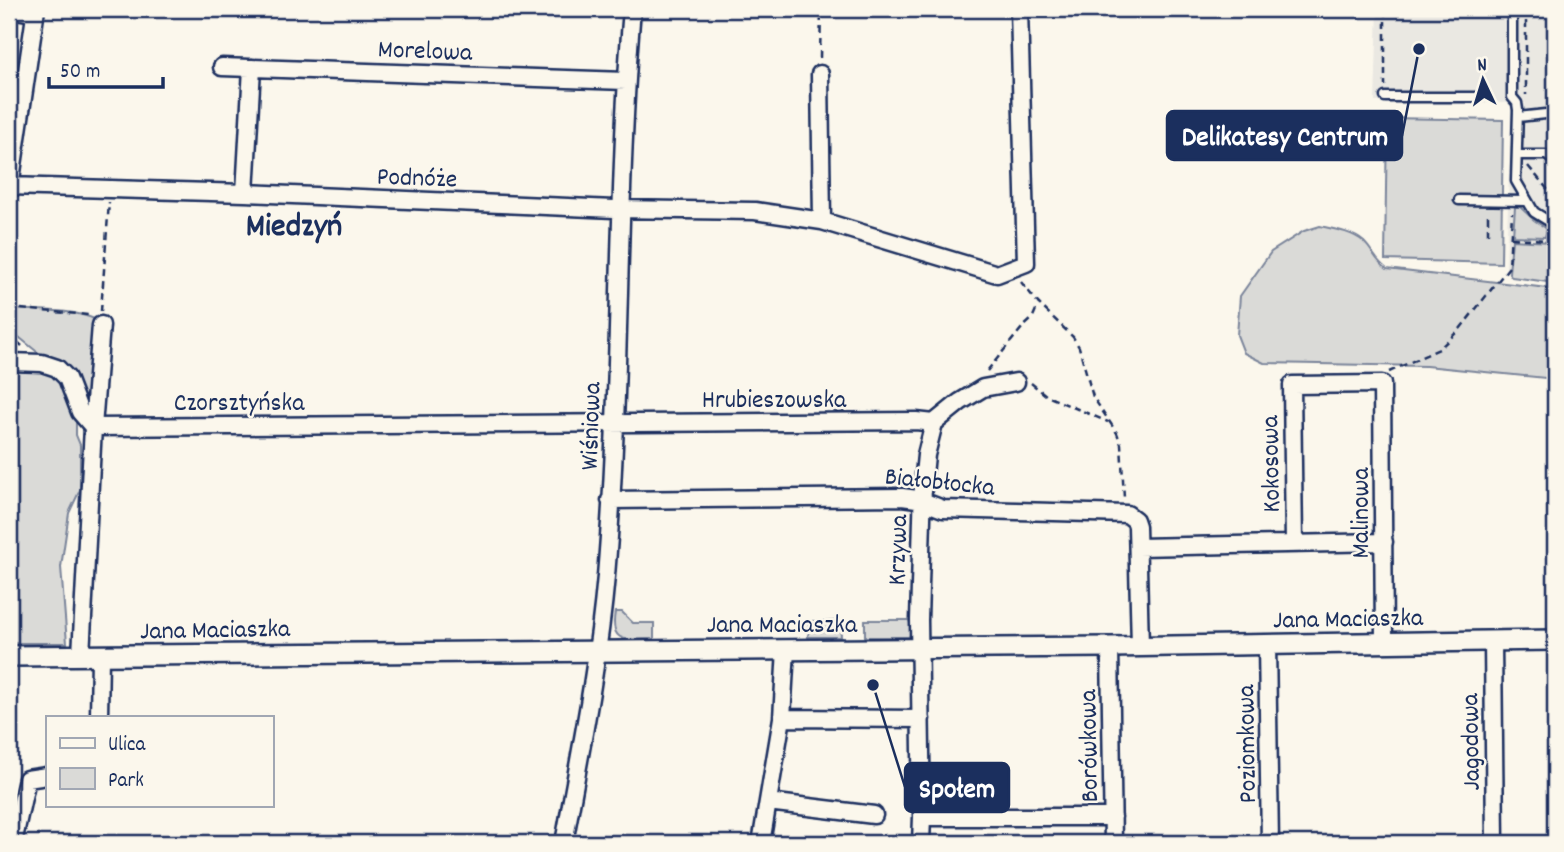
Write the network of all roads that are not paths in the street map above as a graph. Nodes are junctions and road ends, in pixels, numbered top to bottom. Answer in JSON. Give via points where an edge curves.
{"nodes":[{"id":1,"x":632,"y":9,"type":"edge"},
{"id":2,"x":1019,"y":9,"type":"edge"},
{"id":3,"x":1512,"y":9,"type":"edge"},
{"id":4,"x":9,"y":13,"type":"edge"},
{"id":5,"x":35,"y":13,"type":"edge"},
{"id":6,"x":222,"y":67,"type":"dead end"},
{"id":7,"x":252,"y":68,"type":"junction"},
{"id":8,"x":820,"y":74,"type":"road end"},
{"id":9,"x":626,"y":80,"type":"junction"},
{"id":10,"x":1385,"y":97,"type":"road end"},
{"id":11,"x":1475,"y":97,"type":"dead end"},
{"id":12,"x":1555,"y":113,"type":"edge"},
{"id":13,"x":1518,"y":117,"type":"junction"},
{"id":14,"x":1517,"y":155,"type":"junction"},
{"id":15,"x":1555,"y":161,"type":"edge"},
{"id":16,"x":9,"y":186,"type":"edge"},
{"id":17,"x":245,"y":193,"type":"junction"},
{"id":18,"x":1459,"y":200,"type":"dead end"},
{"id":19,"x":1526,"y":201,"type":"junction"},
{"id":20,"x":622,"y":209,"type":"junction"},
{"id":21,"x":822,"y":221,"type":"junction"},
{"id":22,"x":1555,"y":225,"type":"edge"},
{"id":23,"x":101,"y":321,"type":"road end"},
{"id":24,"x":9,"y":362,"type":"edge"},
{"id":25,"x":1016,"y":382,"type":"road end"},
{"id":26,"x":1292,"y":385,"type":"joint"},
{"id":27,"x":934,"y":423,"type":"junction"},
{"id":28,"x":614,"y":424,"type":"junction"},
{"id":29,"x":93,"y":427,"type":"junction"},
{"id":30,"x":610,"y":500,"type":"junction"},
{"id":31,"x":922,"y":502,"type":"junction"},
{"id":32,"x":1384,"y":542,"type":"junction"},
{"id":33,"x":1294,"y":544,"type":"junction"},
{"id":34,"x":1138,"y":547,"type":"junction"},
{"id":35,"x":1555,"y":640,"type":"edge"},
{"id":36,"x":1493,"y":641,"type":"junction"},
{"id":37,"x":1384,"y":642,"type":"junction"},
{"id":38,"x":1267,"y":644,"type":"junction"},
{"id":39,"x":1110,"y":647,"type":"junction"},
{"id":40,"x":1140,"y":647,"type":"junction"},
{"id":41,"x":786,"y":649,"type":"junction"},
{"id":42,"x":919,"y":649,"type":"junction"},
{"id":43,"x":598,"y":650,"type":"junction"},
{"id":44,"x":91,"y":655,"type":"junction"},
{"id":45,"x":9,"y":656,"type":"edge"},
{"id":46,"x":99,"y":716,"type":"edge"},
{"id":47,"x":782,"y":718,"type":"junction"},
{"id":48,"x":920,"y":719,"type":"junction"},
{"id":49,"x":46,"y":776,"type":"edge"},
{"id":50,"x":768,"y":802,"type":"junction"},
{"id":51,"x":874,"y":815,"type":"dead end"},
{"id":52,"x":922,"y":817,"type":"junction"},
{"id":53,"x":1113,"y":817,"type":"junction"},
{"id":54,"x":13,"y":843,"type":"edge"},
{"id":55,"x":564,"y":843,"type":"edge"},
{"id":56,"x":761,"y":843,"type":"edge"},
{"id":57,"x":921,"y":843,"type":"edge"},
{"id":58,"x":1113,"y":843,"type":"edge"},
{"id":59,"x":1270,"y":843,"type":"edge"},
{"id":60,"x":1495,"y":843,"type":"edge"}],
"edges":[{"from":1,"to":9,"type":"street","name":"Wiśniowa"},
{"from":2,"to":21,"type":"street","name":"Podnóże","via":[[1026,263],[997,274]]},
{"from":3,"to":13,"type":"lane","via":[[1512,97]]},
{"from":4,"to":5,"type":"lane"},
{"from":5,"to":16,"type":"street"},
{"from":6,"to":7,"type":"street","name":"Morelowa"},
{"from":7,"to":9,"type":"street","name":"Morelowa"},
{"from":7,"to":17,"type":"street"},
{"from":8,"to":21,"type":"street"},
{"from":9,"to":20,"type":"street","name":"Wiśniowa"},
{"from":10,"to":11,"type":"lane"},
{"from":12,"to":13,"type":"lane"},
{"from":13,"to":14,"type":"lane"},
{"from":14,"to":15,"type":"lane","via":[[1546,155]]},
{"from":14,"to":19,"type":"lane","via":[[1515,176]]},
{"from":16,"to":17,"type":"street","name":"Podnóże"},
{"from":17,"to":20,"type":"street","name":"Podnóże"},
{"from":18,"to":19,"type":"lane"},
{"from":19,"to":22,"type":"lane","via":[[1541,218]]},
{"from":20,"to":21,"type":"street","name":"Podnóże","via":[[755,211]]},
{"from":20,"to":28,"type":"street","name":"Wiśniowa"},
{"from":23,"to":29,"type":"street"},
{"from":24,"to":29,"type":"street","via":[[57,368]]},
{"from":25,"to":27,"type":"street","via":[[983,388]]},
{"from":26,"to":32,"type":"street","name":"Malinowa","via":[[1382,384]]},
{"from":26,"to":33,"type":"street","name":"Kokosowa"},
{"from":27,"to":28,"type":"street","name":"Hrubieszowska"},
{"from":27,"to":31,"type":"street","name":"Krzywa"},
{"from":28,"to":29,"type":"street","name":"Czorsztyńska"},
{"from":28,"to":30,"type":"street","name":"Wiśniowa"},
{"from":29,"to":44,"type":"street"},
{"from":30,"to":31,"type":"street","name":"Białobłocka","via":[[902,497]]},
{"from":30,"to":43,"type":"street","name":"Wiśniowa"},
{"from":31,"to":34,"type":"street","name":"Białobłocka","via":[[943,509],[1127,514],[1135,520]]},
{"from":31,"to":42,"type":"street","name":"Krzywa"},
{"from":32,"to":33,"type":"street","name":"Kokosowa"},
{"from":32,"to":37,"type":"street","name":"Malinowa"},
{"from":33,"to":34,"type":"street","name":"Kokosowa"},
{"from":34,"to":40,"type":"street"},
{"from":35,"to":36,"type":"street","name":"Jana Maciaszka"},
{"from":36,"to":37,"type":"street","name":"Jana Maciaszka"},
{"from":36,"to":60,"type":"street","name":"Jagodowa"},
{"from":37,"to":38,"type":"street","name":"Jana Maciaszka"},
{"from":38,"to":40,"type":"street","name":"Jana Maciaszka"},
{"from":38,"to":59,"type":"street","name":"Poziomkowa"},
{"from":39,"to":40,"type":"street","name":"Jana Maciaszka"},
{"from":39,"to":42,"type":"street","name":"Jana Maciaszka"},
{"from":39,"to":53,"type":"street","name":"Borówkowa"},
{"from":41,"to":42,"type":"street","name":"Jana Maciaszka"},
{"from":41,"to":43,"type":"street","name":"Jana Maciaszka"},
{"from":41,"to":47,"type":"street"},
{"from":42,"to":48,"type":"street","name":"Krzywa"},
{"from":43,"to":44,"type":"street","name":"Jana Maciaszka"},
{"from":43,"to":55,"type":"street","name":"Wiśniowa"},
{"from":44,"to":45,"type":"street","name":"Jana Maciaszka"},
{"from":44,"to":46,"type":"street"},
{"from":47,"to":48,"type":"street"},
{"from":47,"to":50,"type":"street"},
{"from":48,"to":52,"type":"street","name":"Krzywa"},
{"from":49,"to":54,"type":"street","via":[[27,779]]},
{"from":50,"to":51,"type":"street"},
{"from":50,"to":56,"type":"street"},
{"from":52,"to":53,"type":"street"},
{"from":52,"to":57,"type":"street","name":"Krzywa"},
{"from":53,"to":58,"type":"street","name":"Borówkowa"}]}
